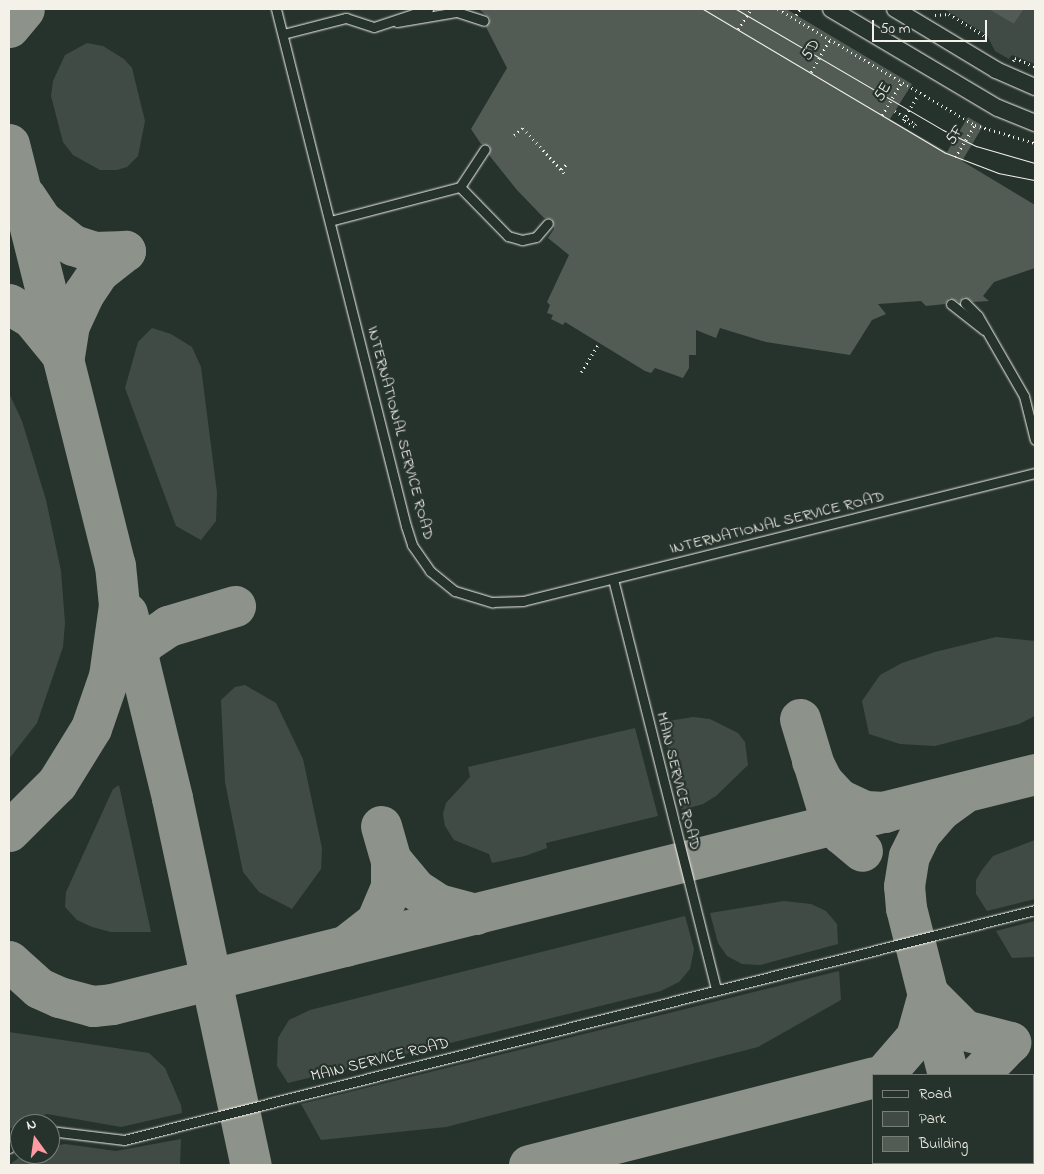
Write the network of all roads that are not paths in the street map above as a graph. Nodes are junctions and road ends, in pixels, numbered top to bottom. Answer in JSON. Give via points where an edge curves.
{"nodes":[{"id":1,"x":276,"y":9,"type":"edge"},
{"id":2,"x":428,"y":9,"type":"edge"},
{"id":3,"x":832,"y":9,"type":"edge"},
{"id":4,"x":895,"y":9,"type":"edge"},
{"id":5,"x":484,"y":20,"type":"dead end"},
{"id":6,"x":390,"y":23,"type":"junction"},
{"id":7,"x":282,"y":34,"type":"junction"},
{"id":8,"x":1035,"y":87,"type":"edge"},
{"id":9,"x":1035,"y":123,"type":"edge"},
{"id":10,"x":485,"y":149,"type":"dead end"},
{"id":11,"x":460,"y":187,"type":"junction"},
{"id":12,"x":330,"y":221,"type":"junction"},
{"id":13,"x":548,"y":223,"type":"dead end"},
{"id":14,"x":966,"y":303,"type":"dead end"},
{"id":15,"x":951,"y":304,"type":"dead end"},
{"id":16,"x":984,"y":330,"type":"junction"},
{"id":17,"x":1035,"y":440,"type":"edge"},
{"id":18,"x":1035,"y":473,"type":"edge"},
{"id":19,"x":613,"y":579,"type":"junction"},
{"id":20,"x":1035,"y":910,"type":"edge"},
{"id":21,"x":716,"y":990,"type":"junction"},
{"id":22,"x":60,"y":1132,"type":"edge"}],
"edges":[{"from":1,"to":7,"type":"lane","name":"INTERNATIONAL SERVICE ROAD"},
{"from":2,"to":6,"type":"lane"},
{"from":3,"to":9,"type":"street","via":[[998,108]]},
{"from":4,"to":8,"type":"street","via":[[996,70]]},
{"from":5,"to":6,"type":"lane","via":[[457,12]]},
{"from":6,"to":7,"type":"lane","via":[[374,27],[346,18]]},
{"from":7,"to":12,"type":"lane","name":"INTERNATIONAL SERVICE ROAD"},
{"from":10,"to":11,"type":"lane"},
{"from":11,"to":12,"type":"lane"},
{"from":11,"to":13,"type":"lane","via":[[508,236],[522,240],[536,237]]},
{"from":12,"to":19,"type":"lane","name":"INTERNATIONAL SERVICE ROAD","via":[[406,526],[412,545],[430,571],[455,591],[511,604]]},
{"from":14,"to":16,"type":"lane","via":[[978,316]]},
{"from":15,"to":16,"type":"lane"},
{"from":16,"to":17,"type":"lane","via":[[1024,396]]},
{"from":18,"to":19,"type":"lane","name":"INTERNATIONAL SERVICE ROAD"},
{"from":19,"to":21,"type":"lane","name":"MAIN SERVICE ROAD"},
{"from":20,"to":21,"type":"lane","name":"MAIN SERVICE ROAD"},
{"from":21,"to":22,"type":"lane","name":"MAIN SERVICE ROAD","via":[[124,1140]]}]}
